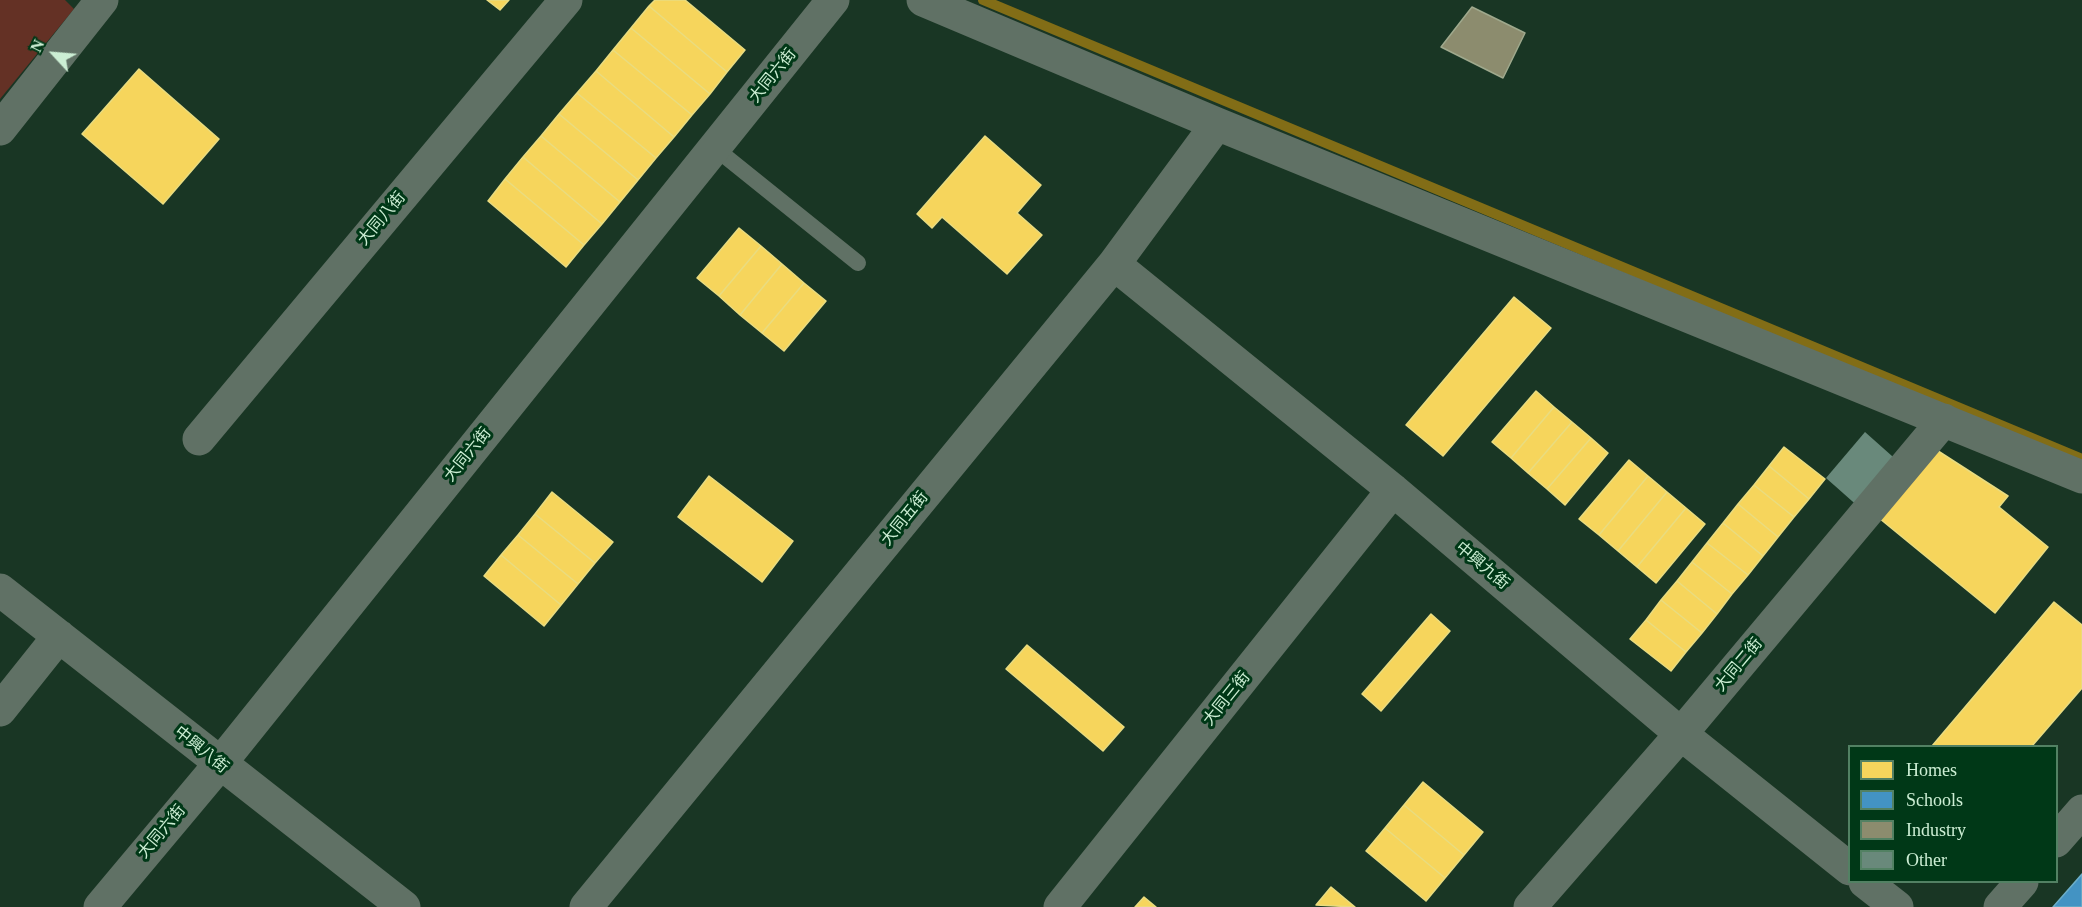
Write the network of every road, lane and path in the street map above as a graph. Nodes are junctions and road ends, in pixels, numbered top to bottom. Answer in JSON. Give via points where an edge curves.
{"nodes":[{"id":1,"x":102,"y":0,"type":"edge"},
{"id":2,"x":566,"y":0,"type":"edge"},
{"id":3,"x":833,"y":0,"type":"edge"},
{"id":4,"x":923,"y":0,"type":"edge"},
{"id":5,"x":1217,"y":124,"type":"junction"},
{"id":6,"x":0,"y":129,"type":"edge"},
{"id":7,"x":715,"y":148,"type":"junction"},
{"id":8,"x":858,"y":263,"type":"dead end"},
{"id":9,"x":1114,"y":264,"type":"junction"},
{"id":10,"x":1944,"y":420,"type":"junction"},
{"id":11,"x":199,"y":439,"type":"dead end"},
{"id":12,"x":2082,"y":477,"type":"edge"},
{"id":13,"x":1393,"y":490,"type":"junction"},
{"id":14,"x":0,"y":590,"type":"edge"},
{"id":15,"x":59,"y":636,"type":"junction"},
{"id":16,"x":0,"y":710,"type":"edge"},
{"id":17,"x":1681,"y":734,"type":"junction"},
{"id":18,"x":219,"y":765,"type":"junction"},
{"id":19,"x":2082,"y":811,"type":"edge"},
{"id":20,"x":2058,"y":839,"type":"edge"},
{"id":21,"x":1848,"y":867,"type":"edge"},
{"id":22,"x":1866,"y":883,"type":"edge"},
{"id":23,"x":2021,"y":883,"type":"edge"},
{"id":24,"x":100,"y":907,"type":"edge"},
{"id":25,"x":404,"y":907,"type":"edge"},
{"id":26,"x":586,"y":907,"type":"edge"},
{"id":27,"x":1060,"y":907,"type":"edge"},
{"id":28,"x":1530,"y":907,"type":"edge"},
{"id":29,"x":1897,"y":907,"type":"edge"},
{"id":30,"x":2000,"y":907,"type":"edge"}],
"edges":[{"from":1,"to":6,"type":"street"},
{"from":2,"to":11,"type":"street","name":"大同八街"},
{"from":3,"to":7,"type":"street","name":"大同六街"},
{"from":4,"to":5,"type":"street"},
{"from":5,"to":9,"type":"street","name":"大同五街"},
{"from":5,"to":10,"type":"street"},
{"from":7,"to":8,"type":"lane"},
{"from":7,"to":18,"type":"street","name":"大同六街"},
{"from":9,"to":13,"type":"street","name":"中興九街"},
{"from":9,"to":26,"type":"street","name":"大同五街"},
{"from":10,"to":12,"type":"street"},
{"from":10,"to":17,"type":"street","name":"大同二街"},
{"from":13,"to":17,"type":"street","name":"中興九街"},
{"from":13,"to":27,"type":"street","name":"大同三街"},
{"from":14,"to":15,"type":"street","name":"中興八街"},
{"from":15,"to":16,"type":"street"},
{"from":15,"to":18,"type":"street","name":"中興八街"},
{"from":17,"to":21,"type":"street","name":"中興九街"},
{"from":17,"to":28,"type":"street","name":"大同二街"},
{"from":18,"to":24,"type":"street","name":"大同六街"},
{"from":18,"to":25,"type":"street","name":"中興八街"},
{"from":19,"to":20,"type":"street"},
{"from":22,"to":29,"type":"street"},
{"from":23,"to":30,"type":"street"}]}
